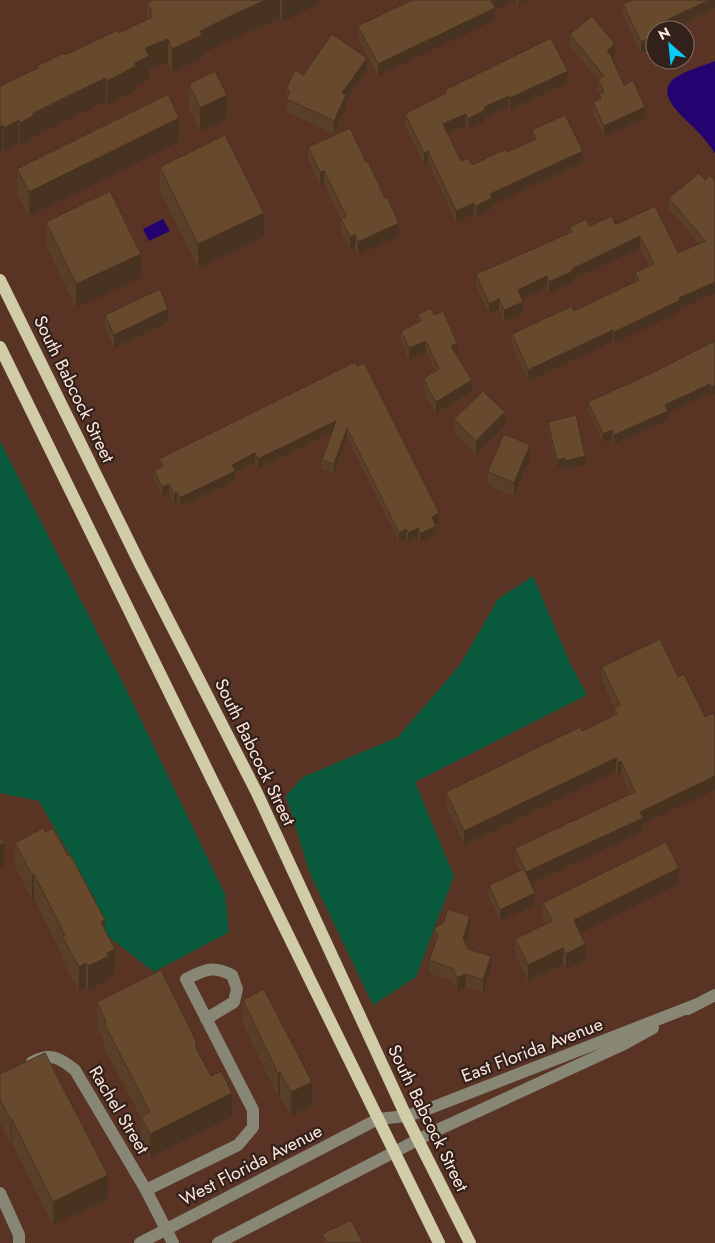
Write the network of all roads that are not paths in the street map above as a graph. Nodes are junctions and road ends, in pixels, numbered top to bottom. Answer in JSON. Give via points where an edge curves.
{"nodes":[{"id":1,"x":0,"y":280,"type":"edge"},
{"id":2,"x":0,"y":348,"type":"edge"},
{"id":3,"x":715,"y":995,"type":"edge"},
{"id":4,"x":695,"y":1005,"type":"junction"},
{"id":5,"x":206,"y":1019,"type":"dead end"},
{"id":6,"x":24,"y":1066,"type":"edge"},
{"id":7,"x":406,"y":1116,"type":"junction"},
{"id":8,"x":378,"y":1119,"type":"junction"},
{"id":9,"x":418,"y":1140,"type":"junction"},
{"id":10,"x":395,"y":1152,"type":"junction"},
{"id":11,"x":146,"y":1190,"type":"junction"},
{"id":12,"x":0,"y":1193,"type":"edge"},
{"id":13,"x":166,"y":1229,"type":"junction"},
{"id":14,"x":20,"y":1243,"type":"edge"},
{"id":15,"x":140,"y":1243,"type":"edge"},
{"id":16,"x":173,"y":1243,"type":"edge"},
{"id":17,"x":218,"y":1243,"type":"edge"},
{"id":18,"x":439,"y":1243,"type":"edge"},
{"id":19,"x":470,"y":1243,"type":"edge"}],
"edges":[{"from":1,"to":7,"type":"main road","name":"South Babcock Street","via":[[256,793]]},
{"from":2,"to":8,"type":"main road"},
{"from":3,"to":4,"type":"street","name":"East Florida Avenue"},
{"from":4,"to":7,"type":"street","name":"East Florida Avenue"},
{"from":4,"to":9,"type":"street","name":"East Florida Avenue","via":[[624,1044]]},
{"from":5,"to":11,"type":"street","via":[[253,1110],[252,1127],[238,1145]]},
{"from":6,"to":11,"type":"street","name":"Rachel Street","via":[[41,1057],[59,1058],[75,1070]]},
{"from":7,"to":8,"type":"street","name":"East Florida Avenue"},
{"from":7,"to":9,"type":"main road","name":"South Babcock Street"},
{"from":8,"to":10,"type":"main road"},
{"from":8,"to":13,"type":"street","name":"West Florida Avenue"},
{"from":9,"to":10,"type":"street","name":"East Florida Avenue"},
{"from":9,"to":19,"type":"main road","name":"South Babcock Street"},
{"from":10,"to":17,"type":"street"},
{"from":10,"to":18,"type":"main road"},
{"from":11,"to":13,"type":"street","name":"Rachel Street"},
{"from":12,"to":14,"type":"street"},
{"from":13,"to":15,"type":"street","name":"West Florida Avenue"},
{"from":13,"to":16,"type":"street","name":"Rachel Street"}]}
